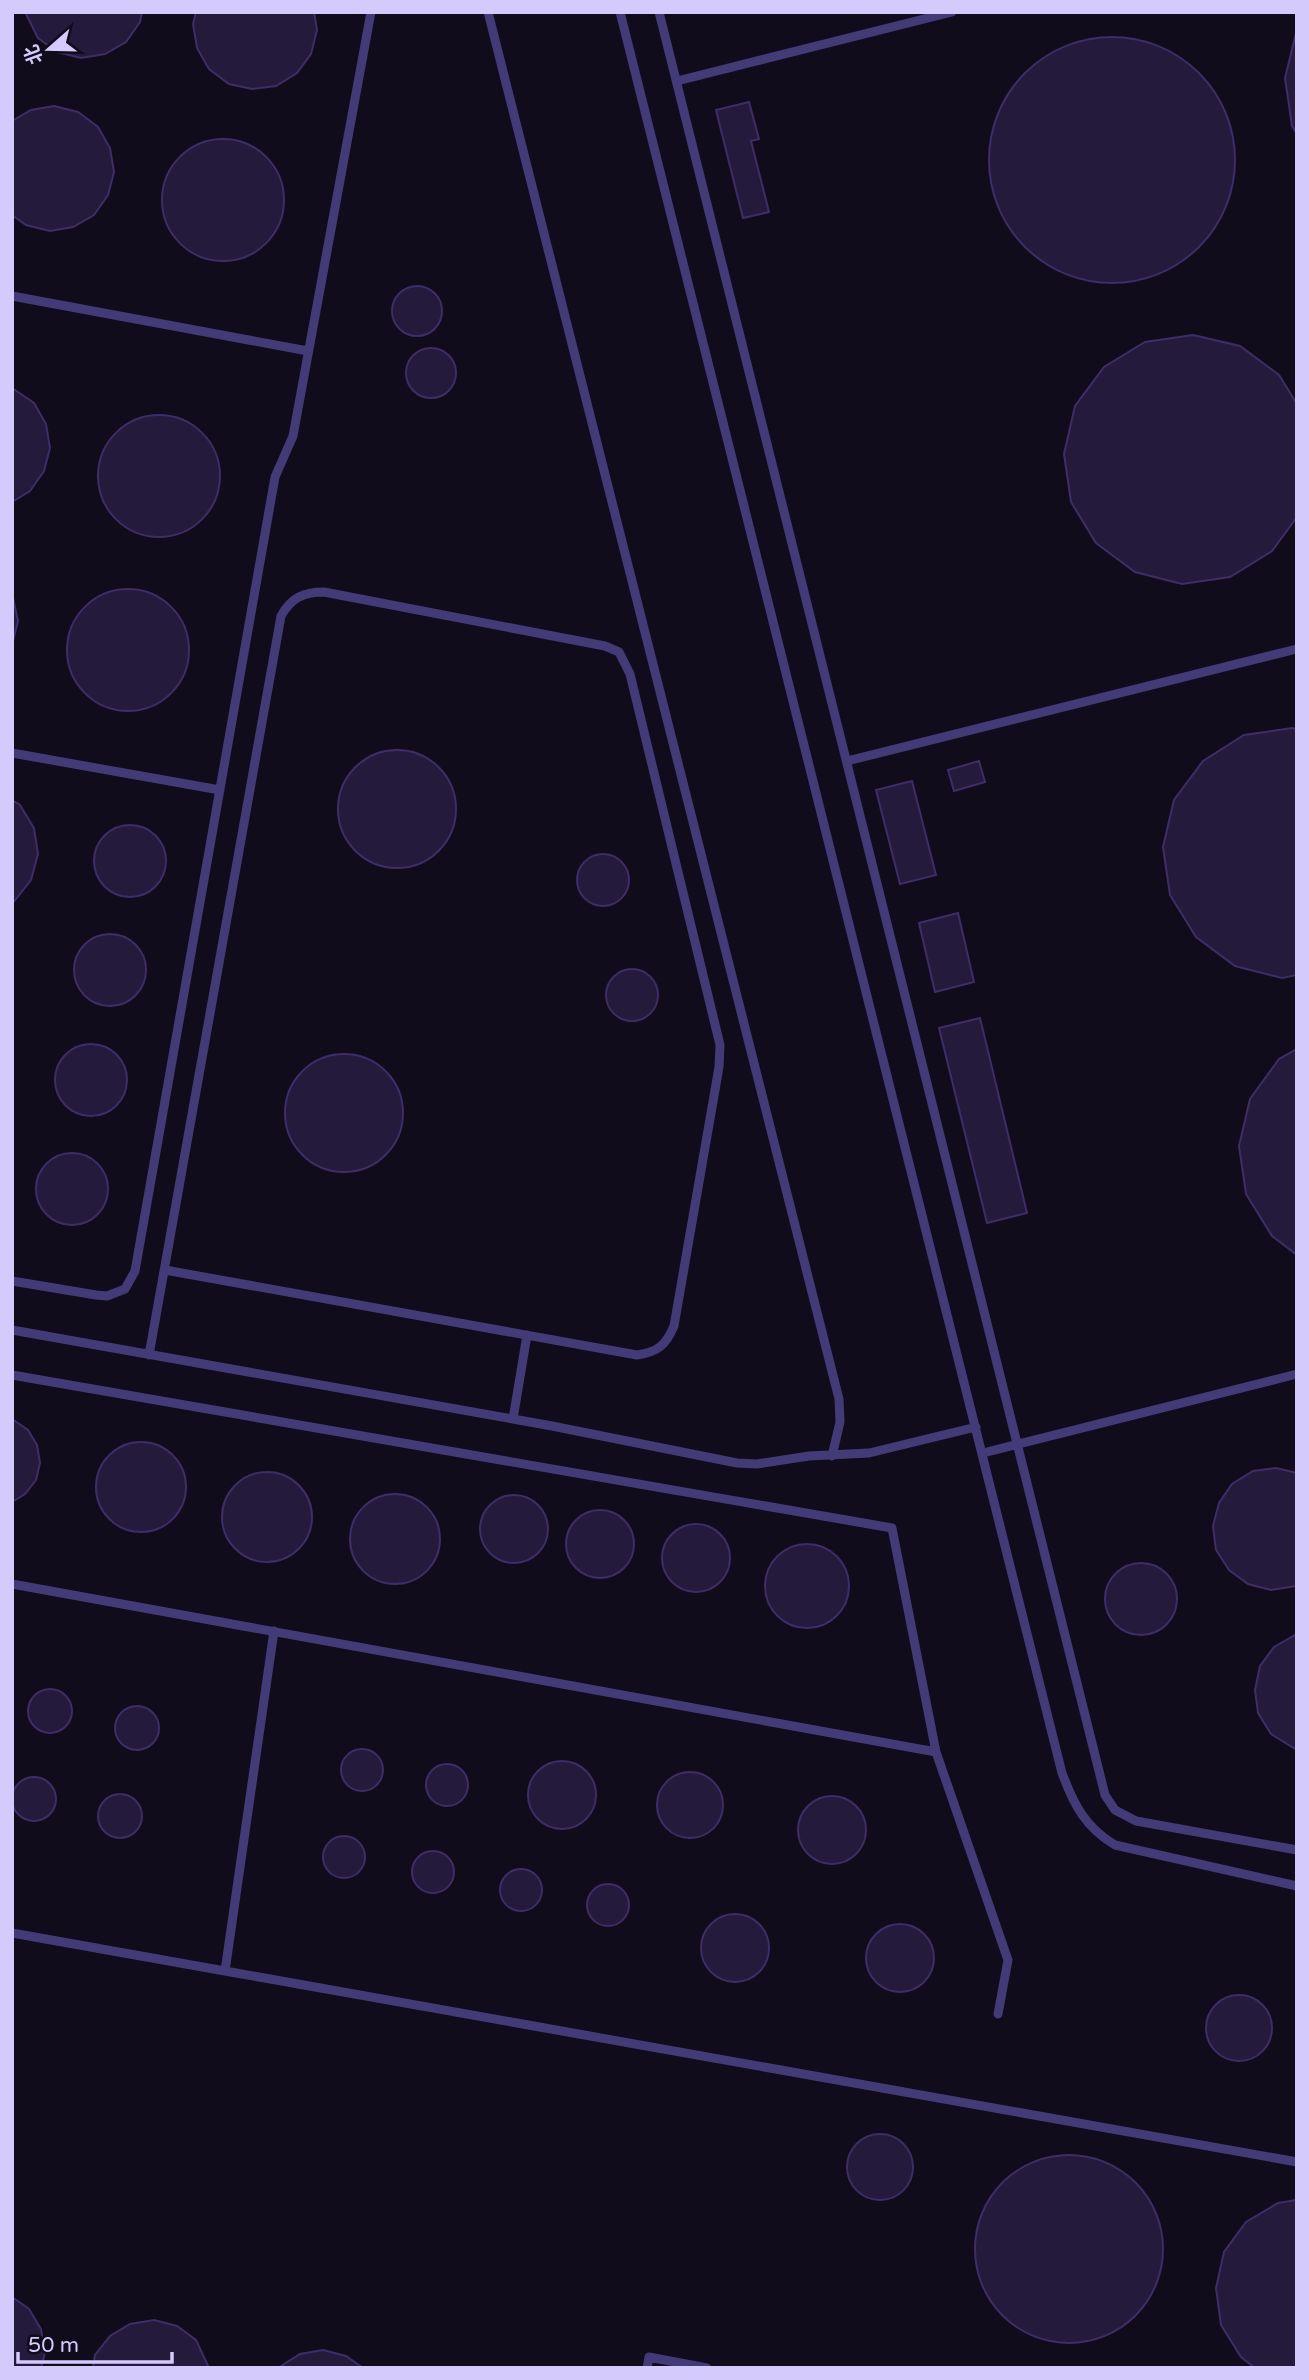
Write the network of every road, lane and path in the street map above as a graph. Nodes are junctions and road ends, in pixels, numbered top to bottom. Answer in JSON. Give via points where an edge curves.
{"nodes":[{"id":1,"x":370,"y":12,"type":"edge"},
{"id":2,"x":488,"y":12,"type":"edge"},
{"id":3,"x":620,"y":12,"type":"edge"},
{"id":4,"x":659,"y":12,"type":"edge"},
{"id":5,"x":951,"y":12,"type":"edge"},
{"id":6,"x":677,"y":80,"type":"junction"},
{"id":7,"x":12,"y":296,"type":"edge"},
{"id":8,"x":308,"y":351,"type":"junction"},
{"id":9,"x":1297,"y":649,"type":"edge"},
{"id":10,"x":12,"y":753,"type":"edge"},
{"id":11,"x":847,"y":761,"type":"junction"},
{"id":12,"x":219,"y":790,"type":"junction"},
{"id":13,"x":165,"y":1270,"type":"junction"},
{"id":14,"x":12,"y":1280,"type":"edge"},
{"id":15,"x":12,"y":1331,"type":"edge"},
{"id":16,"x":527,"y":1335,"type":"junction"},
{"id":17,"x":149,"y":1355,"type":"junction"},
{"id":18,"x":1297,"y":1374,"type":"edge"},
{"id":19,"x":12,"y":1375,"type":"edge"},
{"id":20,"x":513,"y":1419,"type":"junction"},
{"id":21,"x":976,"y":1427,"type":"junction"},
{"id":22,"x":1018,"y":1445,"type":"junction"},
{"id":23,"x":983,"y":1453,"type":"junction"},
{"id":24,"x":832,"y":1456,"type":"junction"},
{"id":25,"x":12,"y":1584,"type":"edge"},
{"id":26,"x":274,"y":1631,"type":"junction"},
{"id":27,"x":936,"y":1752,"type":"junction"},
{"id":28,"x":1297,"y":1850,"type":"edge"},
{"id":29,"x":1297,"y":1885,"type":"edge"},
{"id":30,"x":12,"y":1933,"type":"edge"},
{"id":31,"x":225,"y":1971,"type":"junction"},
{"id":32,"x":998,"y":2014,"type":"dead end"},
{"id":33,"x":1297,"y":2162,"type":"edge"},
{"id":34,"x":647,"y":2368,"type":"edge"},
{"id":35,"x":707,"y":2368,"type":"edge"}],
"edges":[{"from":1,"to":8,"type":"lane"},
{"from":2,"to":24,"type":"lane","via":[[839,1399],[840,1422]]},
{"from":3,"to":21,"type":"lane"},
{"from":4,"to":6,"type":"lane"},
{"from":5,"to":6,"type":"lane"},
{"from":6,"to":11,"type":"lane"},
{"from":7,"to":8,"type":"lane"},
{"from":8,"to":12,"type":"lane","via":[[293,436],[275,477]]},
{"from":9,"to":11,"type":"lane"},
{"from":10,"to":12,"type":"lane"},
{"from":11,"to":22,"type":"lane"},
{"from":12,"to":14,"type":"lane","via":[[131,1282],[107,1296]]},
{"from":13,"to":16,"type":"lane"},
{"from":13,"to":16,"type":"lane","via":[[281,617],[298,597],[324,592],[605,646],[619,652],[631,674],[719,1030],[719,1067],[668,1340],[660,1349],[637,1355]]},
{"from":13,"to":17,"type":"lane"},
{"from":15,"to":17,"type":"lane"},
{"from":16,"to":20,"type":"lane"},
{"from":17,"to":20,"type":"lane"},
{"from":18,"to":22,"type":"lane"},
{"from":19,"to":27,"type":"lane","via":[[892,1528]]},
{"from":20,"to":24,"type":"lane","via":[[737,1463]]},
{"from":21,"to":23,"type":"lane"},
{"from":21,"to":24,"type":"lane","via":[[869,1453]]},
{"from":22,"to":23,"type":"lane"},
{"from":22,"to":28,"type":"lane","via":[[1109,1804],[1136,1821]]},
{"from":23,"to":29,"type":"lane","via":[[1062,1773],[1083,1819],[1095,1833],[1133,1851]]},
{"from":25,"to":26,"type":"lane"},
{"from":26,"to":27,"type":"lane"},
{"from":26,"to":31,"type":"lane"},
{"from":27,"to":32,"type":"lane","via":[[1008,1960]]},
{"from":30,"to":31,"type":"lane"},
{"from":31,"to":33,"type":"lane"},
{"from":34,"to":35,"type":"lane","via":[[649,2357]]}]}
